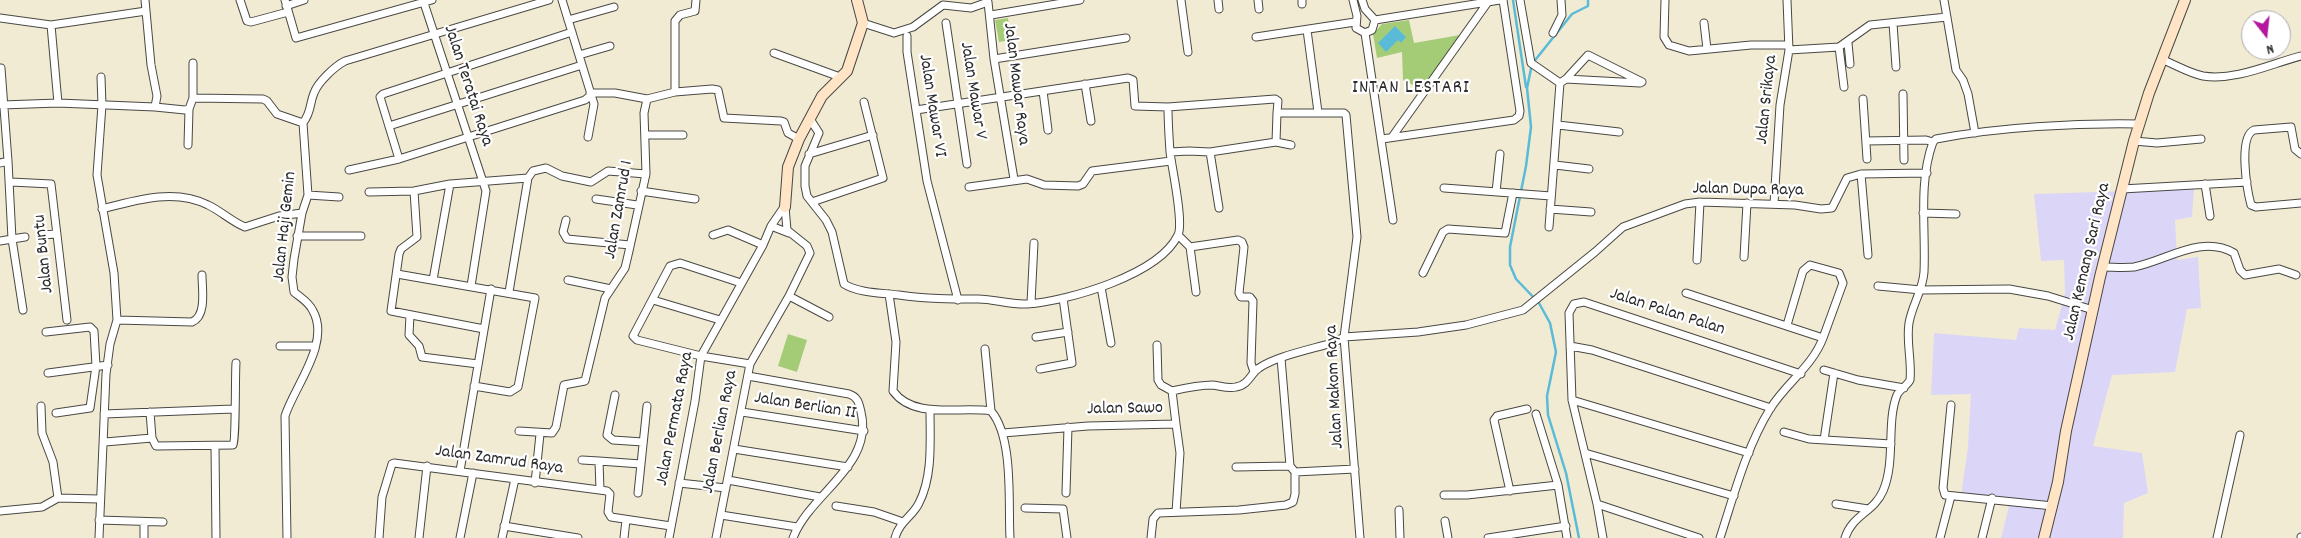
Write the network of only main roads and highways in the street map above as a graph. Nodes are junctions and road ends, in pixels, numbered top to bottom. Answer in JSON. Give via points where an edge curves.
{"nodes":[{"id":1,"x":858,"y":0,"type":"edge"},
{"id":2,"x":2185,"y":0,"type":"edge"},
{"id":3,"x":784,"y":207,"type":"road end"},
{"id":4,"x":2044,"y":538,"type":"edge"}],
"edges":[{"from":1,"to":3,"type":"main road","via":[[863,23],[847,71],[822,96],[799,139],[788,167]]},
{"from":2,"to":4,"type":"main road","name":"Jalan Kemang Sari Raya","via":[[2134,141],[2093,310]]}]}
